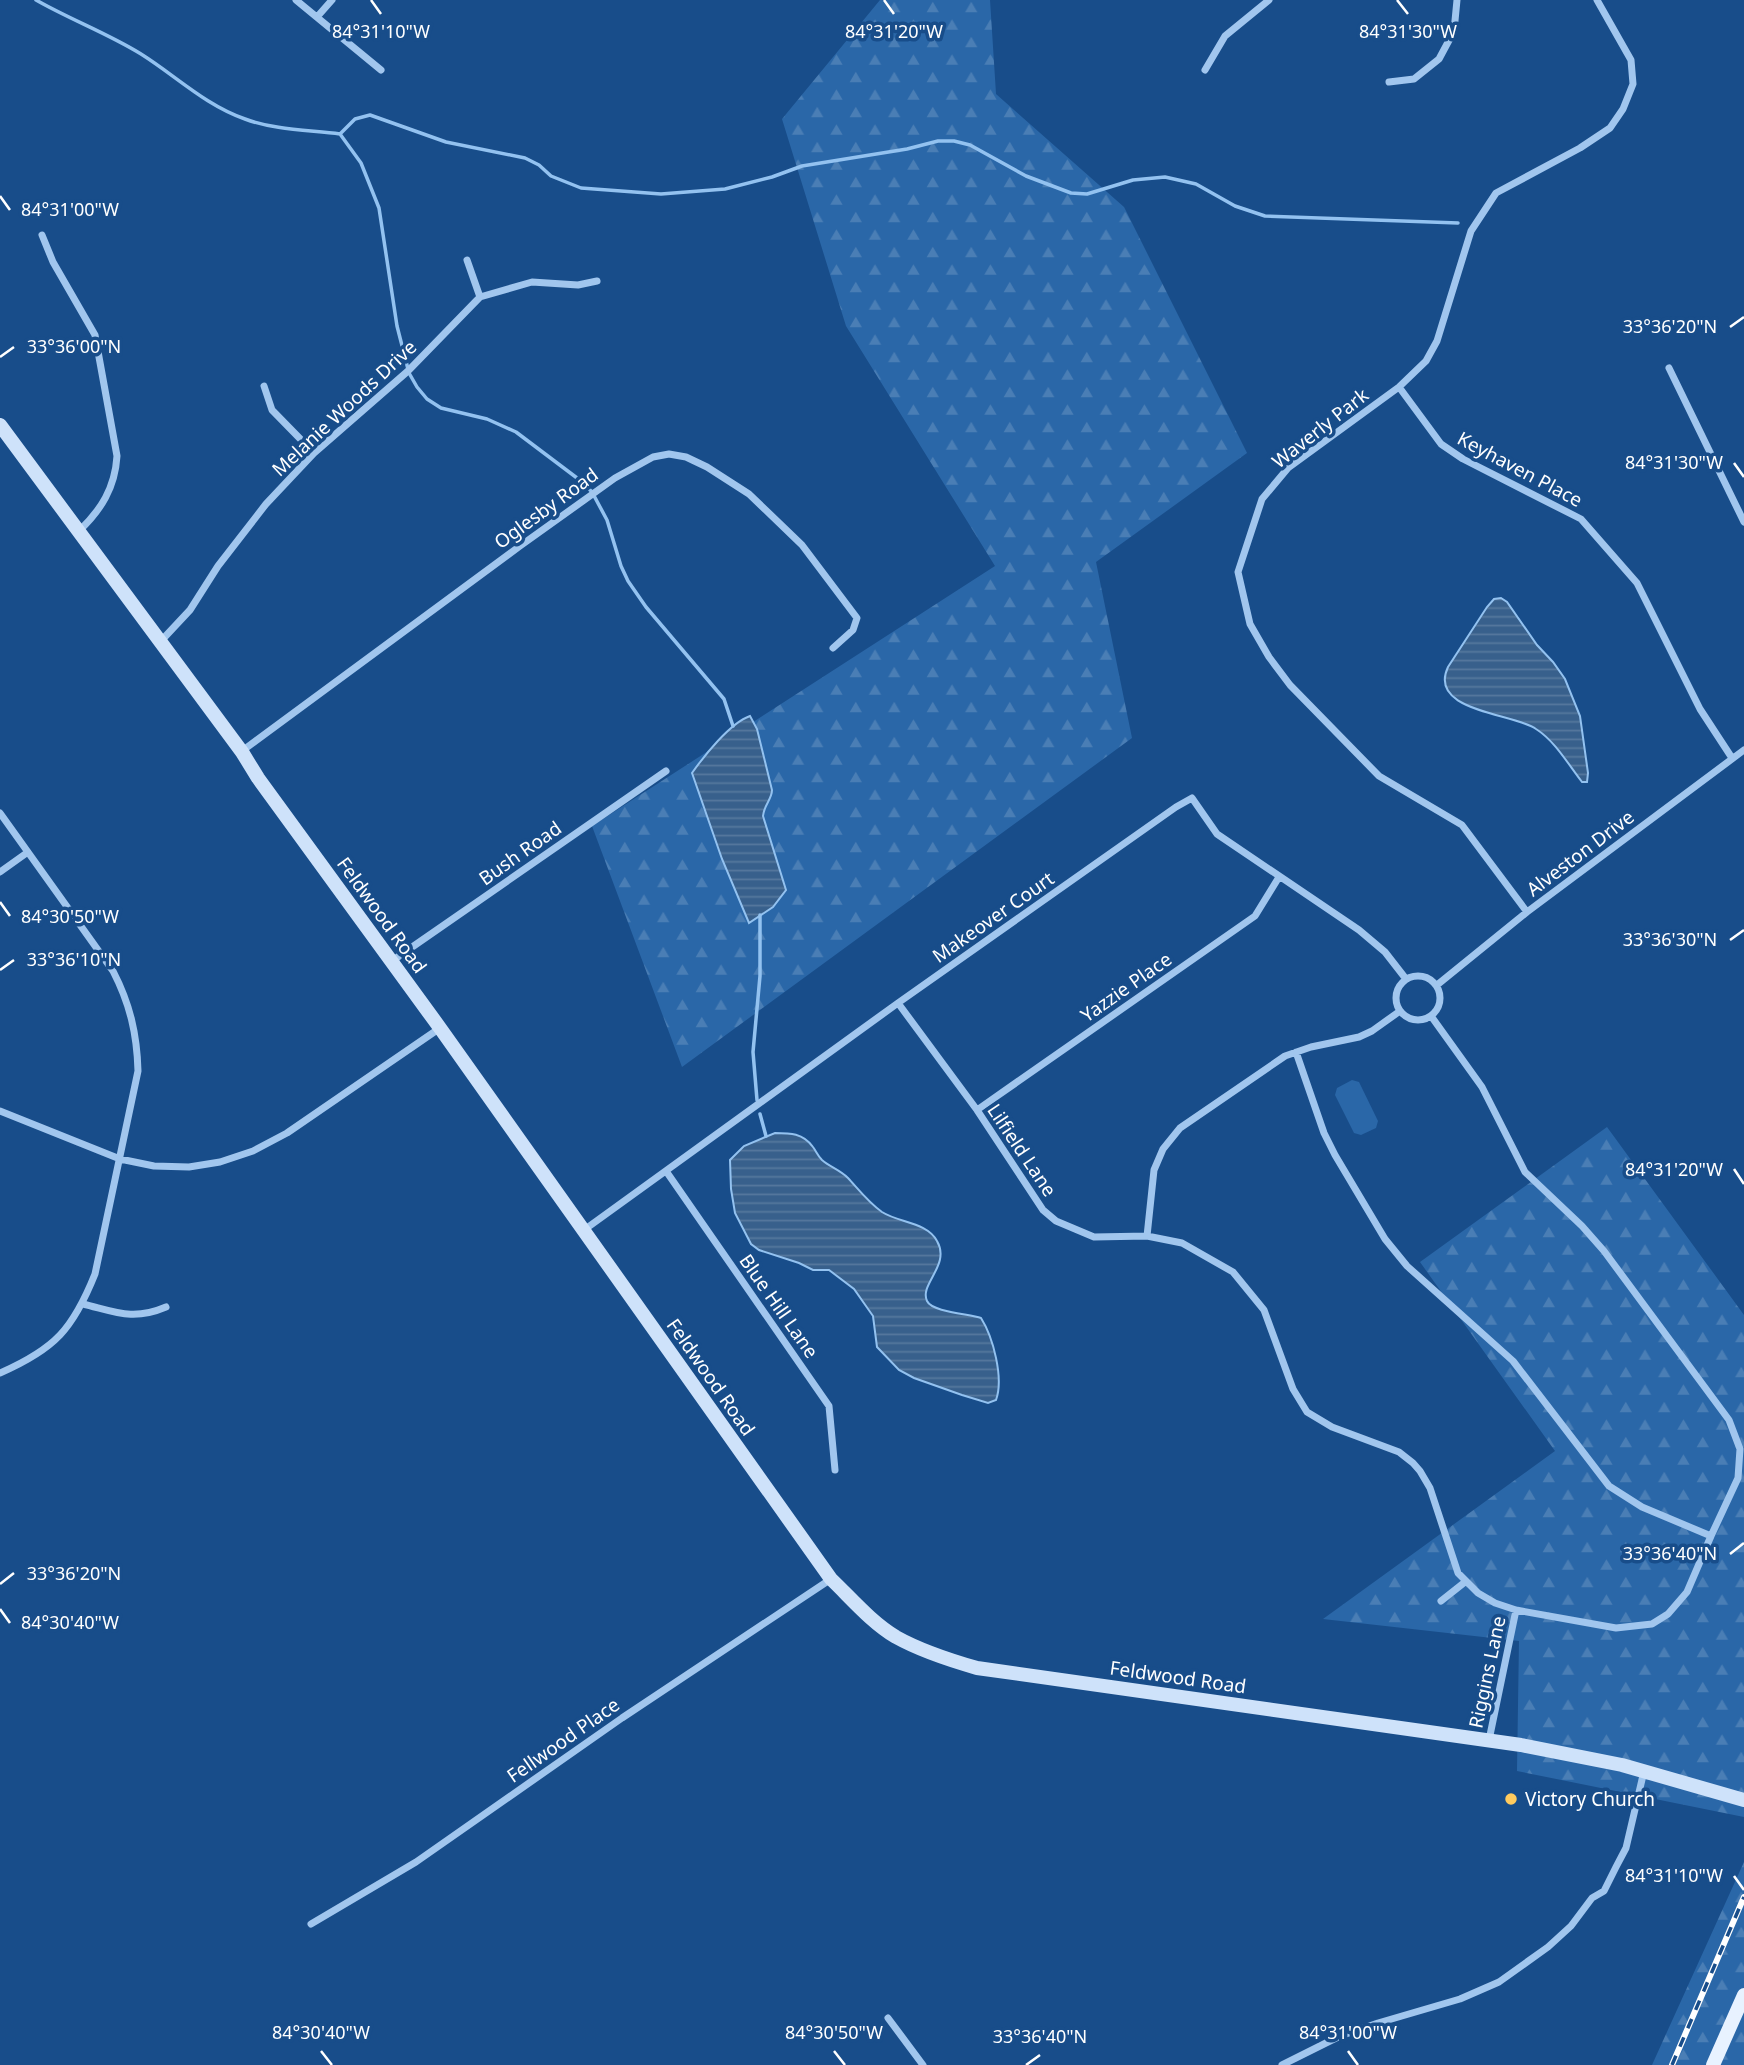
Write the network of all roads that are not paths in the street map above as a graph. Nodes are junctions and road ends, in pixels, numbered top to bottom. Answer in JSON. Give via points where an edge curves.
{"nodes":[{"id":1,"x":296,"y":0,"type":"edge"},
{"id":2,"x":332,"y":0,"type":"edge"},
{"id":3,"x":1269,"y":0,"type":"edge"},
{"id":4,"x":1457,"y":0,"type":"edge"},
{"id":5,"x":1597,"y":0,"type":"edge"},
{"id":6,"x":317,"y":17,"type":"junction"},
{"id":7,"x":381,"y":70,"type":"dead end"},
{"id":8,"x":1205,"y":70,"type":"dead end"},
{"id":9,"x":1389,"y":82,"type":"dead end"},
{"id":10,"x":42,"y":235,"type":"dead end"},
{"id":11,"x":467,"y":260,"type":"dead end"},
{"id":12,"x":597,"y":281,"type":"dead end"},
{"id":13,"x":480,"y":296,"type":"junction"},
{"id":14,"x":1669,"y":368,"type":"dead end"},
{"id":15,"x":264,"y":386,"type":"dead end"},
{"id":16,"x":1399,"y":387,"type":"junction"},
{"id":17,"x":0,"y":425,"type":"edge"},
{"id":18,"x":314,"y":453,"type":"junction"},
{"id":19,"x":1744,"y":522,"type":"edge"},
{"id":20,"x":79,"y":532,"type":"junction"},
{"id":21,"x":161,"y":641,"type":"junction"},
{"id":22,"x":833,"y":648,"type":"dead end"},
{"id":23,"x":1744,"y":750,"type":"edge"},
{"id":24,"x":242,"y":751,"type":"junction"},
{"id":25,"x":1732,"y":758,"type":"junction"},
{"id":26,"x":666,"y":771,"type":"dead end"},
{"id":27,"x":0,"y":813,"type":"edge"},
{"id":28,"x":28,"y":852,"type":"junction"},
{"id":29,"x":0,"y":872,"type":"edge"},
{"id":30,"x":1279,"y":877,"type":"junction"},
{"id":31,"x":1527,"y":912,"type":"junction"},
{"id":32,"x":392,"y":961,"type":"junction"},
{"id":33,"x":1406,"y":979,"type":"junction"},
{"id":34,"x":1437,"y":985,"type":"junction"},
{"id":35,"x":898,"y":1003,"type":"junction"},
{"id":36,"x":1400,"y":1011,"type":"junction"},
{"id":37,"x":1432,"y":1016,"type":"junction"},
{"id":38,"x":440,"y":1028,"type":"junction"},
{"id":39,"x":1296,"y":1052,"type":"junction"},
{"id":40,"x":977,"y":1110,"type":"junction"},
{"id":41,"x":0,"y":1111,"type":"edge"},
{"id":42,"x":120,"y":1159,"type":"junction"},
{"id":43,"x":666,"y":1171,"type":"junction"},
{"id":44,"x":583,"y":1230,"type":"junction"},
{"id":45,"x":1147,"y":1236,"type":"junction"},
{"id":46,"x":83,"y":1304,"type":"junction"},
{"id":47,"x":166,"y":1307,"type":"dead end"},
{"id":48,"x":0,"y":1373,"type":"edge"},
{"id":49,"x":835,"y":1470,"type":"dead end"},
{"id":50,"x":1711,"y":1536,"type":"junction"},
{"id":51,"x":831,"y":1579,"type":"junction"},
{"id":52,"x":1465,"y":1581,"type":"junction"},
{"id":53,"x":1441,"y":1601,"type":"dead end"},
{"id":54,"x":1516,"y":1610,"type":"junction"},
{"id":55,"x":1489,"y":1740,"type":"junction"},
{"id":56,"x":1644,"y":1770,"type":"junction"},
{"id":57,"x":1744,"y":1799,"type":"edge"},
{"id":58,"x":311,"y":1924,"type":"dead end"},
{"id":59,"x":1744,"y":1995,"type":"edge"},
{"id":60,"x":888,"y":2018,"type":"dead end"},
{"id":61,"x":923,"y":2065,"type":"edge"},
{"id":62,"x":1282,"y":2065,"type":"edge"},
{"id":63,"x":1713,"y":2065,"type":"edge"}],
"edges":[{"from":1,"to":6,"type":"street"},
{"from":2,"to":6,"type":"street"},
{"from":3,"to":8,"type":"street","via":[[1225,36]]},
{"from":4,"to":9,"type":"street","via":[[1454,31],[1439,59],[1414,79]]},
{"from":5,"to":16,"type":"street","name":"Waverly Park","via":[[1631,60],[1633,84],[1623,109],[1610,128],[1580,148],[1496,193],[1471,231],[1437,341],[1426,361]]},
{"from":6,"to":7,"type":"street"},
{"from":10,"to":20,"type":"street","via":[[95,335],[117,456],[111,490]]},
{"from":11,"to":13,"type":"street"},
{"from":12,"to":13,"type":"street","via":[[578,285],[532,282]]},
{"from":13,"to":18,"type":"street","name":"Melanie Woods Drive","via":[[408,371]]},
{"from":14,"to":19,"type":"street"},
{"from":15,"to":18,"type":"street","via":[[272,410]]},
{"from":16,"to":25,"type":"street","name":"Keyhaven Place","via":[[1441,444],[1581,519],[1637,583],[1700,709]]},
{"from":16,"to":31,"type":"street","name":"Waverly Park","via":[[1287,468],[1262,499],[1238,572],[1250,624],[1290,685],[1379,776],[1462,825]]},
{"from":17,"to":20,"type":"street","name":"Feldwood Road"},
{"from":18,"to":21,"type":"street","name":"Melanie Woods Drive","via":[[266,504],[190,610]]},
{"from":20,"to":21,"type":"street","name":"Feldwood Road"},
{"from":21,"to":24,"type":"street","name":"Feldwood Road"},
{"from":22,"to":24,"type":"street","name":"Oglesby Road","via":[[853,630],[857,618],[802,545],[749,494],[706,467],[669,454],[653,457],[615,478]]},
{"from":23,"to":25,"type":"street","name":"Alveston Drive"},
{"from":24,"to":32,"type":"street","name":"Feldwood Road"},
{"from":25,"to":31,"type":"street","name":"Alveston Drive"},
{"from":26,"to":32,"type":"street","name":"Bush Road"},
{"from":27,"to":28,"type":"street"},
{"from":28,"to":29,"type":"street"},
{"from":28,"to":42,"type":"street","via":[[113,971],[131,1012],[138,1071]]},
{"from":30,"to":33,"type":"street","name":"Makeover Court","via":[[1359,930],[1385,952]]},
{"from":30,"to":35,"type":"street","name":"Makeover Court","via":[[1217,834],[1192,798]]},
{"from":30,"to":40,"type":"street","name":"Yazzie Place","via":[[1255,916]]},
{"from":31,"to":34,"type":"street","name":"Alveston Drive"},
{"from":32,"to":38,"type":"street","name":"Feldwood Road"},
{"from":33,"to":34,"type":"street","via":[[1423,976]]},
{"from":33,"to":36,"type":"street","via":[[1397,991]]},
{"from":34,"to":37,"type":"street","via":[[1441,1002]]},
{"from":35,"to":40,"type":"street","name":"Lilfield Lane"},
{"from":35,"to":43,"type":"street","name":"Makeover Court"},
{"from":36,"to":37,"type":"street","via":[[1418,1021]]},
{"from":36,"to":39,"type":"street","via":[[1359,1037]]},
{"from":37,"to":50,"type":"street","via":[[1482,1087],[1525,1172],[1604,1251],[1729,1420],[1740,1449],[1739,1471]]},
{"from":38,"to":42,"type":"street","via":[[253,1152],[189,1167]]},
{"from":38,"to":44,"type":"street","name":"Feldwood Road"},
{"from":39,"to":45,"type":"street","via":[[1180,1128],[1154,1170]]},
{"from":39,"to":50,"type":"street","via":[[1324,1133],[1385,1239],[1406,1266],[1513,1361],[1609,1486],[1642,1507]]},
{"from":40,"to":45,"type":"street","name":"Lilfield Lane","via":[[1043,1210],[1056,1222],[1094,1237]]},
{"from":41,"to":42,"type":"street"},
{"from":42,"to":46,"type":"street","via":[[95,1274]]},
{"from":43,"to":44,"type":"street","name":"Makeover Court"},
{"from":43,"to":49,"type":"street","name":"Blue Hill Lane","via":[[829,1406]]},
{"from":44,"to":51,"type":"street","name":"Feldwood Road"},
{"from":45,"to":52,"type":"street","name":"Lilfield Lane","via":[[1182,1242],[1240,1278],[1265,1310],[1293,1389],[1307,1412],[1332,1427],[1399,1452],[1420,1471],[1435,1501],[1454,1564]]},
{"from":46,"to":47,"type":"street","via":[[132,1316]]},
{"from":46,"to":48,"type":"street","via":[[45,1349]]},
{"from":50,"to":54,"type":"street","via":[[1688,1591],[1652,1624],[1616,1628]]},
{"from":51,"to":55,"type":"street","name":"Feldwood Road","via":[[895,1636],[977,1668]]},
{"from":51,"to":58,"type":"street","name":"Fellwood Place","via":[[416,1862]]},
{"from":52,"to":53,"type":"street"},
{"from":52,"to":54,"type":"street","name":"Lilfield Lane","via":[[1485,1598]]},
{"from":54,"to":55,"type":"street","name":"Riggins Lane"},
{"from":55,"to":56,"type":"street","name":"Feldwood Road"},
{"from":56,"to":57,"type":"street","name":"Feldwood Road"},
{"from":56,"to":62,"type":"street","via":[[1626,1848],[1604,1891],[1525,1966],[1460,1999],[1340,2036]]},
{"from":59,"to":63,"type":"main road"},
{"from":60,"to":61,"type":"street"}]}
